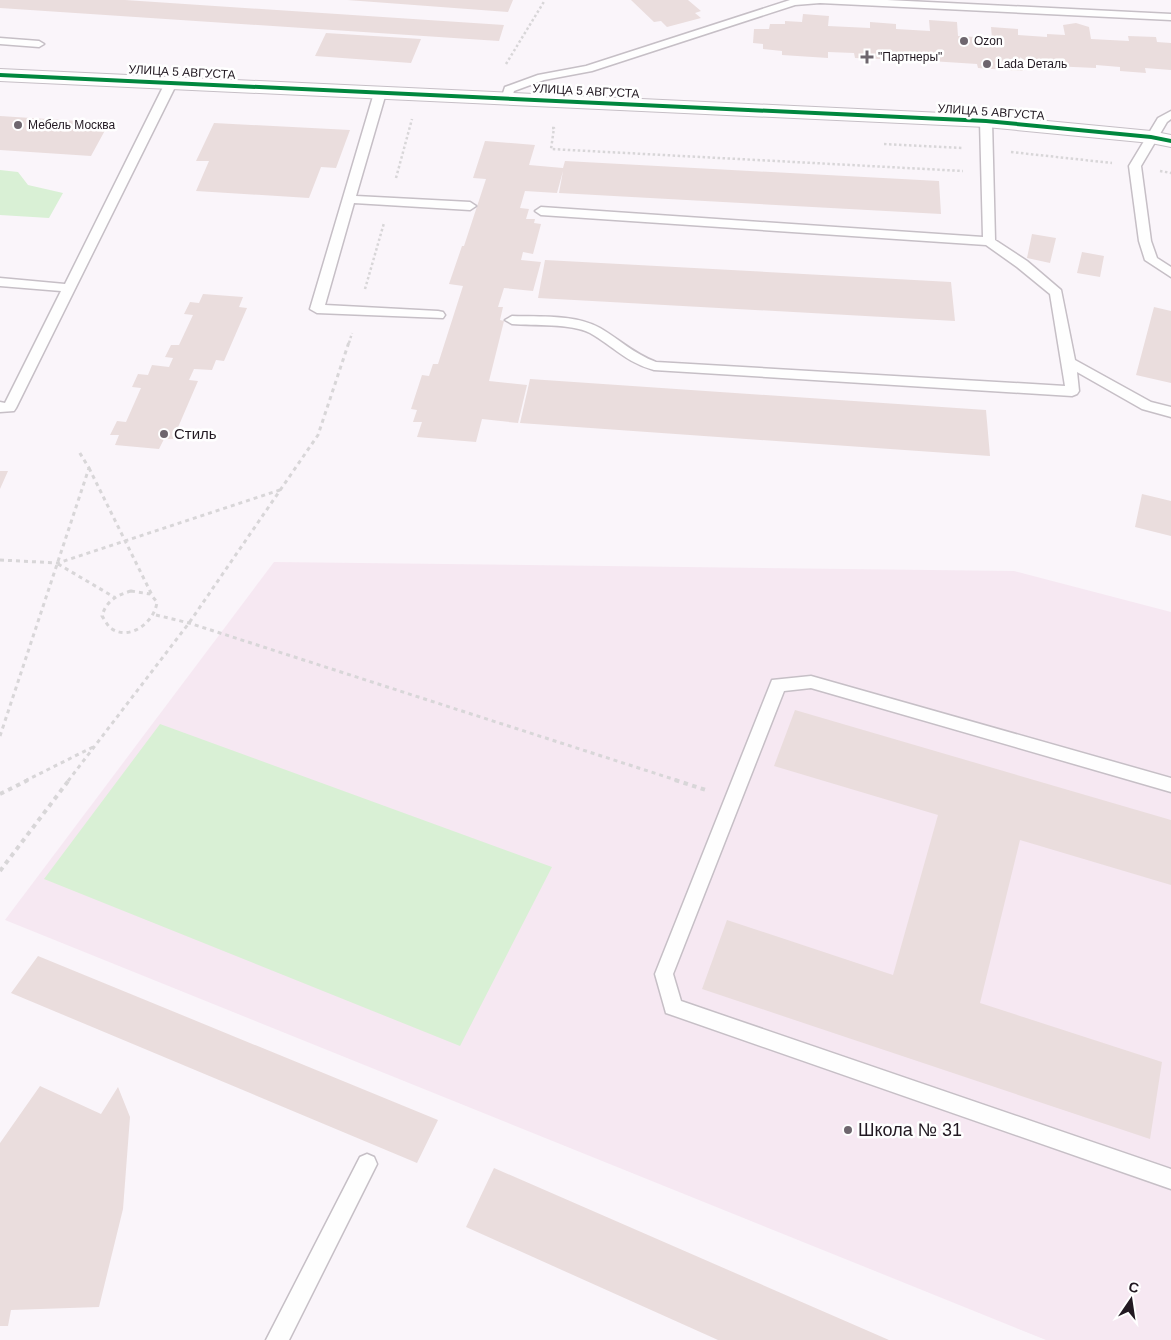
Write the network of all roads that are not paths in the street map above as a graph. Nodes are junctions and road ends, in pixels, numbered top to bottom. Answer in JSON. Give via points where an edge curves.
{"nodes":[{"id":1,"x":817,"y":0,"type":"edge"},
{"id":2,"x":822,"y":0,"type":"edge"},
{"id":3,"x":1171,"y":17,"type":"edge"},
{"id":4,"x":0,"y":41,"type":"edge"},
{"id":5,"x":39,"y":44,"type":"dead end"},
{"id":6,"x":0,"y":75,"type":"edge"},
{"id":7,"x":171,"y":83,"type":"junction"},
{"id":8,"x":380,"y":92,"type":"junction"},
{"id":9,"x":507,"y":98,"type":"junction"},
{"id":10,"x":1171,"y":114,"type":"edge"},
{"id":11,"x":986,"y":121,"type":"junction"},
{"id":12,"x":1151,"y":137,"type":"junction"},
{"id":13,"x":1171,"y":141,"type":"edge"},
{"id":14,"x":349,"y":198,"type":"junction"},
{"id":15,"x":470,"y":206,"type":"dead end"},
{"id":16,"x":541,"y":211,"type":"dead end"},
{"id":17,"x":989,"y":240,"type":"junction"},
{"id":18,"x":1171,"y":273,"type":"edge"},
{"id":19,"x":0,"y":282,"type":"edge"},
{"id":20,"x":68,"y":288,"type":"junction"},
{"id":21,"x":438,"y":315,"type":"dead end"},
{"id":22,"x":512,"y":320,"type":"dead end"},
{"id":23,"x":1069,"y":362,"type":"junction"},
{"id":24,"x":0,"y":407,"type":"edge"},
{"id":25,"x":1171,"y":412,"type":"edge"},
{"id":26,"x":1171,"y":785,"type":"edge"},
{"id":27,"x":366,"y":1164,"type":"dead end"},
{"id":28,"x":1171,"y":1179,"type":"edge"},
{"id":29,"x":277,"y":1340,"type":"edge"}],
"edges":[{"from":1,"to":9,"type":"lane","via":[[794,2],[588,69],[542,77],[509,89]]},
{"from":2,"to":3,"type":"lane"},
{"from":4,"to":5,"type":"lane"},
{"from":6,"to":7,"type":"street","name":"УЛИЦА 5 АВГУСТА"},
{"from":7,"to":8,"type":"street","name":"УЛИЦА 5 АВГУСТА"},
{"from":7,"to":20,"type":"lane"},
{"from":8,"to":9,"type":"street","name":"УЛИЦА 5 АВГУСТА"},
{"from":8,"to":14,"type":"lane"},
{"from":9,"to":11,"type":"street","name":"УЛИЦА 5 АВГУСТА"},
{"from":10,"to":12,"type":"lane","via":[[1162,120]]},
{"from":11,"to":12,"type":"street","name":"УЛИЦА 5 АВГУСТА"},
{"from":11,"to":17,"type":"lane"},
{"from":12,"to":13,"type":"street","name":"УЛИЦА 5 АВГУСТА"},
{"from":12,"to":18,"type":"lane","via":[[1136,166],[1144,241],[1151,260]]},
{"from":14,"to":15,"type":"lane"},
{"from":14,"to":21,"type":"lane","via":[[316,309]]},
{"from":16,"to":17,"type":"lane"},
{"from":17,"to":23,"type":"lane","via":[[1056,293]]},
{"from":19,"to":20,"type":"lane"},
{"from":20,"to":24,"type":"lane","via":[[9,408]]},
{"from":22,"to":23,"type":"lane","via":[[578,324],[594,330],[635,359],[654,366],[1072,391]]},
{"from":23,"to":25,"type":"lane","via":[[1147,406]]},
{"from":26,"to":28,"type":"lane","via":[[811,682],[778,685],[664,974],[673,1007]]},
{"from":27,"to":29,"type":"lane"}]}
